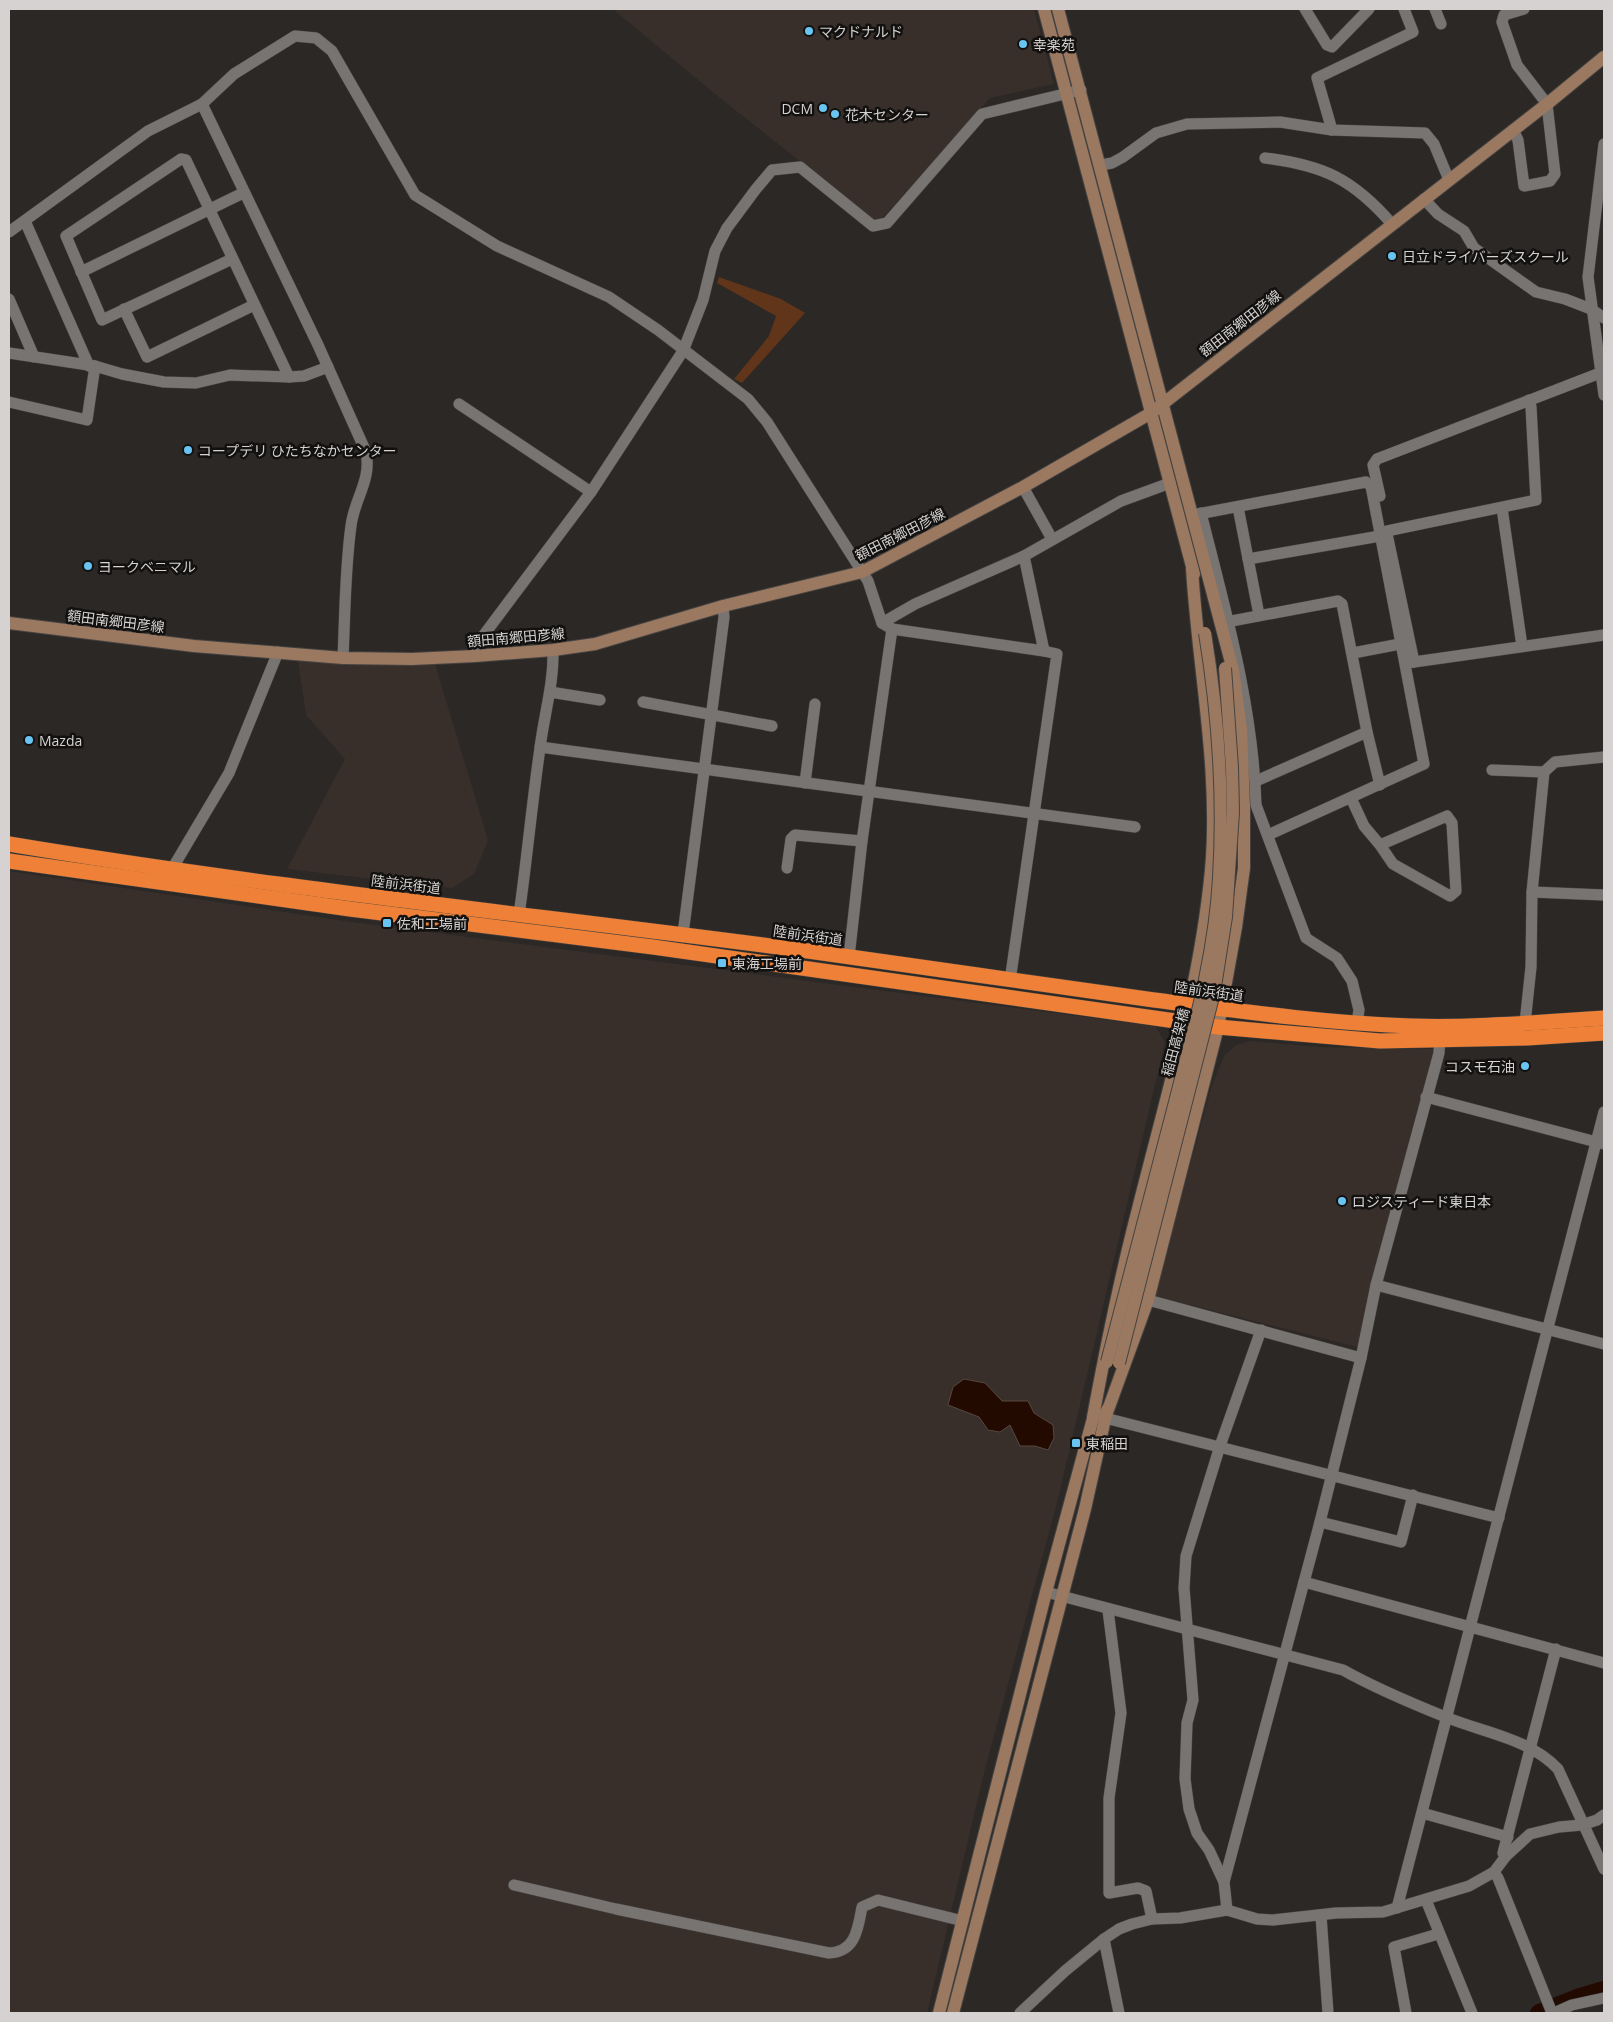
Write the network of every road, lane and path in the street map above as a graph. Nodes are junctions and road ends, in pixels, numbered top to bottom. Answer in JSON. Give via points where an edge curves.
{"nodes":[{"id":1,"x":1044,"y":9,"type":"edge"},
{"id":2,"x":1058,"y":9,"type":"edge"},
{"id":3,"x":1305,"y":9,"type":"edge"},
{"id":4,"x":1404,"y":9,"type":"edge"},
{"id":5,"x":1435,"y":9,"type":"edge"},
{"id":6,"x":1524,"y":9,"type":"edge"},
{"id":7,"x":1364,"y":10,"type":"edge"},
{"id":8,"x":1440,"y":24,"type":"dead end"},
{"id":9,"x":1604,"y":57,"type":"edge"},
{"id":10,"x":1081,"y":90,"type":"junction"},
{"id":11,"x":1067,"y":93,"type":"junction"},
{"id":12,"x":202,"y":104,"type":"junction"},
{"id":13,"x":1547,"y":104,"type":"junction"},
{"id":14,"x":1332,"y":130,"type":"junction"},
{"id":15,"x":1513,"y":130,"type":"junction"},
{"id":16,"x":1604,"y":144,"type":"edge"},
{"id":17,"x":1265,"y":158,"type":"dead end"},
{"id":18,"x":1101,"y":165,"type":"junction"},
{"id":19,"x":1449,"y":180,"type":"junction"},
{"id":20,"x":243,"y":193,"type":"junction"},
{"id":21,"x":1424,"y":199,"type":"junction"},
{"id":22,"x":209,"y":210,"type":"junction"},
{"id":23,"x":25,"y":221,"type":"junction"},
{"id":24,"x":1392,"y":224,"type":"junction"},
{"id":25,"x":9,"y":232,"type":"edge"},
{"id":26,"x":232,"y":259,"type":"junction"},
{"id":27,"x":81,"y":272,"type":"junction"},
{"id":28,"x":9,"y":299,"type":"edge"},
{"id":29,"x":254,"y":305,"type":"junction"},
{"id":30,"x":1591,"y":309,"type":"junction"},
{"id":31,"x":124,"y":310,"type":"junction"},
{"id":32,"x":1604,"y":318,"type":"edge"},
{"id":33,"x":683,"y":350,"type":"junction"},
{"id":34,"x":9,"y":353,"type":"edge"},
{"id":35,"x":34,"y":357,"type":"junction"},
{"id":36,"x":92,"y":366,"type":"junction"},
{"id":37,"x":328,"y":367,"type":"junction"},
{"id":38,"x":1600,"y":372,"type":"junction"},
{"id":39,"x":289,"y":377,"type":"junction"},
{"id":40,"x":1604,"y":395,"type":"edge"},
{"id":41,"x":1529,"y":400,"type":"junction"},
{"id":42,"x":9,"y":402,"type":"edge"},
{"id":43,"x":1163,"y":402,"type":"junction"},
{"id":44,"x":459,"y":404,"type":"dead end"},
{"id":45,"x":1151,"y":413,"type":"junction"},
{"id":46,"x":1170,"y":484,"type":"junction"},
{"id":47,"x":1022,"y":487,"type":"junction"},
{"id":48,"x":591,"y":492,"type":"junction"},
{"id":49,"x":1238,"y":507,"type":"junction"},
{"id":50,"x":1502,"y":508,"type":"junction"},
{"id":51,"x":1197,"y":514,"type":"junction"},
{"id":52,"x":1384,"y":534,"type":"junction"},
{"id":53,"x":1052,"y":539,"type":"junction"},
{"id":54,"x":1024,"y":556,"type":"junction"},
{"id":55,"x":1248,"y":559,"type":"junction"},
{"id":56,"x":1192,"y":568,"type":"junction"},
{"id":57,"x":862,"y":572,"type":"junction"},
{"id":58,"x":723,"y":606,"type":"junction"},
{"id":59,"x":1259,"y":614,"type":"junction"},
{"id":60,"x":1223,"y":622,"type":"junction"},
{"id":61,"x":9,"y":624,"type":"edge"},
{"id":62,"x":887,"y":626,"type":"junction"},
{"id":63,"x":1604,"y":635,"type":"edge"},
{"id":64,"x":1400,"y":644,"type":"junction"},
{"id":65,"x":1522,"y":646,"type":"junction"},
{"id":66,"x":552,"y":650,"type":"junction"},
{"id":67,"x":1044,"y":651,"type":"junction"},
{"id":68,"x":278,"y":652,"type":"junction"},
{"id":69,"x":1353,"y":653,"type":"junction"},
{"id":70,"x":475,"y":656,"type":"junction"},
{"id":71,"x":343,"y":658,"type":"junction"},
{"id":72,"x":1409,"y":663,"type":"junction"},
{"id":73,"x":550,"y":692,"type":"junction"},
{"id":74,"x":600,"y":700,"type":"dead end"},
{"id":75,"x":643,"y":702,"type":"dead end"},
{"id":76,"x":815,"y":704,"type":"dead end"},
{"id":77,"x":713,"y":714,"type":"junction"},
{"id":78,"x":772,"y":726,"type":"dead end"},
{"id":79,"x":1368,"y":732,"type":"junction"},
{"id":80,"x":540,"y":746,"type":"junction"},
{"id":81,"x":1604,"y":757,"type":"edge"},
{"id":82,"x":706,"y":770,"type":"junction"},
{"id":83,"x":1492,"y":770,"type":"dead end"},
{"id":84,"x":1544,"y":772,"type":"junction"},
{"id":85,"x":1256,"y":781,"type":"junction"},
{"id":86,"x":805,"y":783,"type":"junction"},
{"id":87,"x":1380,"y":785,"type":"junction"},
{"id":88,"x":870,"y":791,"type":"junction"},
{"id":89,"x":1351,"y":798,"type":"junction"},
{"id":90,"x":1034,"y":813,"type":"junction"},
{"id":91,"x":1135,"y":827,"type":"dead end"},
{"id":92,"x":1268,"y":835,"type":"junction"},
{"id":93,"x":862,"y":841,"type":"junction"},
{"id":94,"x":9,"y":844,"type":"edge"},
{"id":95,"x":1380,"y":845,"type":"junction"},
{"id":96,"x":9,"y":861,"type":"edge"},
{"id":97,"x":787,"y":868,"type":"dead end"},
{"id":98,"x":172,"y":869,"type":"junction"},
{"id":99,"x":1532,"y":892,"type":"junction"},
{"id":100,"x":1604,"y":895,"type":"edge"},
{"id":101,"x":519,"y":914,"type":"junction"},
{"id":102,"x":683,"y":934,"type":"junction"},
{"id":103,"x":849,"y":957,"type":"junction"},
{"id":104,"x":1010,"y":980,"type":"junction"},
{"id":105,"x":1189,"y":1004,"type":"junction"},
{"id":106,"x":1221,"y":1009,"type":"junction"},
{"id":107,"x":1604,"y":1018,"type":"edge"},
{"id":108,"x":1357,"y":1023,"type":"junction"},
{"id":109,"x":1186,"y":1024,"type":"junction"},
{"id":110,"x":1526,"y":1024,"type":"junction"},
{"id":111,"x":1218,"y":1027,"type":"junction"},
{"id":112,"x":1440,"y":1033,"type":"junction"},
{"id":113,"x":1604,"y":1033,"type":"edge"},
{"id":114,"x":1426,"y":1097,"type":"junction"},
{"id":115,"x":1604,"y":1112,"type":"edge"},
{"id":116,"x":1600,"y":1142,"type":"edge"},
{"id":117,"x":1376,"y":1284,"type":"junction"},
{"id":118,"x":1148,"y":1300,"type":"junction"},
{"id":119,"x":1546,"y":1328,"type":"junction"},
{"id":120,"x":1260,"y":1330,"type":"junction"},
{"id":121,"x":1604,"y":1344,"type":"edge"},
{"id":122,"x":1361,"y":1358,"type":"junction"},
{"id":123,"x":1113,"y":1362,"type":"junction"},
{"id":124,"x":1099,"y":1417,"type":"junction"},
{"id":125,"x":1220,"y":1446,"type":"junction"},
{"id":126,"x":1331,"y":1473,"type":"junction"},
{"id":127,"x":1414,"y":1495,"type":"junction"},
{"id":128,"x":1498,"y":1518,"type":"junction"},
{"id":129,"x":1320,"y":1522,"type":"junction"},
{"id":130,"x":1304,"y":1582,"type":"junction"},
{"id":131,"x":1046,"y":1592,"type":"junction"},
{"id":132,"x":1061,"y":1597,"type":"junction"},
{"id":133,"x":1108,"y":1610,"type":"junction"},
{"id":134,"x":1470,"y":1627,"type":"junction"},
{"id":135,"x":1186,"y":1630,"type":"junction"},
{"id":136,"x":1556,"y":1649,"type":"junction"},
{"id":137,"x":1283,"y":1656,"type":"junction"},
{"id":138,"x":1604,"y":1663,"type":"edge"},
{"id":139,"x":1448,"y":1718,"type":"junction"},
{"id":140,"x":1530,"y":1747,"type":"junction"},
{"id":141,"x":1422,"y":1813,"type":"junction"},
{"id":142,"x":1604,"y":1815,"type":"edge"},
{"id":143,"x":1582,"y":1825,"type":"junction"},
{"id":144,"x":1508,"y":1837,"type":"junction"},
{"id":145,"x":1506,"y":1856,"type":"junction"},
{"id":146,"x":1604,"y":1869,"type":"edge"},
{"id":147,"x":1494,"y":1872,"type":"junction"},
{"id":148,"x":1224,"y":1882,"type":"junction"},
{"id":149,"x":514,"y":1884,"type":"dead end"},
{"id":150,"x":1426,"y":1900,"type":"junction"},
{"id":151,"x":1396,"y":1908,"type":"junction"},
{"id":152,"x":1227,"y":1910,"type":"junction"},
{"id":153,"x":1321,"y":1916,"type":"junction"},
{"id":154,"x":1152,"y":1919,"type":"junction"},
{"id":155,"x":963,"y":1922,"type":"junction"},
{"id":156,"x":1438,"y":1934,"type":"junction"},
{"id":157,"x":1104,"y":1939,"type":"junction"},
{"id":158,"x":1604,"y":1998,"type":"edge"},
{"id":159,"x":939,"y":2013,"type":"edge"},
{"id":160,"x":953,"y":2013,"type":"edge"},
{"id":161,"x":1020,"y":2013,"type":"edge"},
{"id":162,"x":1119,"y":2013,"type":"edge"},
{"id":163,"x":1328,"y":2013,"type":"edge"},
{"id":164,"x":1406,"y":2013,"type":"edge"},
{"id":165,"x":1472,"y":2013,"type":"edge"},
{"id":166,"x":1553,"y":2013,"type":"edge"}],
"edges":[{"from":1,"to":11,"type":"street"},
{"from":2,"to":10,"type":"street"},
{"from":3,"to":7,"type":"street","via":[[1332,47]]},
{"from":4,"to":14,"type":"street","via":[[1413,32],[1317,78]]},
{"from":5,"to":8,"type":"street"},
{"from":6,"to":13,"type":"street","via":[[1504,15],[1502,22],[1517,65]]},
{"from":9,"to":13,"type":"street","name":"額田南郷田彦線"},
{"from":10,"to":11,"type":"street"},
{"from":10,"to":18,"type":"street"},
{"from":11,"to":33,"type":"street","via":[[982,114],[887,223],[872,226],[800,167],[772,170],[727,228],[715,251],[702,300]]},
{"from":11,"to":45,"type":"street"},
{"from":12,"to":20,"type":"street"},
{"from":12,"to":23,"type":"street","via":[[148,131]]},
{"from":12,"to":33,"type":"street","via":[[234,74],[294,36],[316,38],[332,51],[416,195],[497,246],[609,297]]},
{"from":13,"to":15,"type":"street","name":"額田南郷田彦線"},
{"from":13,"to":15,"type":"street","via":[[1555,174],[1550,180],[1524,186],[1518,140]]},
{"from":14,"to":18,"type":"street","via":[[1280,122],[1187,124],[1156,133],[1112,163]]},
{"from":14,"to":19,"type":"street","via":[[1425,133],[1434,144]]},
{"from":15,"to":19,"type":"street","name":"額田南郷田彦線"},
{"from":16,"to":30,"type":"street","via":[[1588,277]]},
{"from":17,"to":24,"type":"street","via":[[1321,168],[1338,176],[1374,204]]},
{"from":18,"to":43,"type":"street"},
{"from":19,"to":21,"type":"street","name":"額田南郷田彦線"},
{"from":20,"to":22,"type":"street"},
{"from":20,"to":37,"type":"street"},
{"from":21,"to":24,"type":"street","name":"額田南郷田彦線"},
{"from":21,"to":30,"type":"street","via":[[1438,214],[1464,231],[1474,248],[1536,292]]},
{"from":22,"to":26,"type":"street"},
{"from":22,"to":27,"type":"street"},
{"from":22,"to":27,"type":"street","via":[[186,160],[180,159],[66,236]]},
{"from":23,"to":25,"type":"street"},
{"from":23,"to":36,"type":"street"},
{"from":24,"to":43,"type":"street","name":"額田南郷田彦線"},
{"from":26,"to":29,"type":"street"},
{"from":26,"to":31,"type":"street"},
{"from":27,"to":31,"type":"street","via":[[102,320]]},
{"from":28,"to":35,"type":"street"},
{"from":29,"to":31,"type":"street","via":[[147,357]]},
{"from":29,"to":39,"type":"street"},
{"from":30,"to":32,"type":"street"},
{"from":30,"to":38,"type":"street"},
{"from":33,"to":48,"type":"street"},
{"from":33,"to":57,"type":"street","via":[[748,399],[767,422]]},
{"from":34,"to":35,"type":"street"},
{"from":35,"to":36,"type":"street"},
{"from":36,"to":39,"type":"street","via":[[164,382],[196,383],[230,375]]},
{"from":36,"to":42,"type":"street","via":[[87,420]]},
{"from":37,"to":39,"type":"street","via":[[304,376]]},
{"from":37,"to":71,"type":"street","via":[[368,462],[351,526]]},
{"from":38,"to":40,"type":"street"},
{"from":38,"to":41,"type":"street"},
{"from":41,"to":50,"type":"street","via":[[1536,500]]},
{"from":41,"to":52,"type":"street","via":[[1377,459],[1373,465]]},
{"from":43,"to":45,"type":"street","name":"額田南郷田彦線"},
{"from":43,"to":51,"type":"street"},
{"from":44,"to":48,"type":"street"},
{"from":45,"to":46,"type":"street"},
{"from":45,"to":47,"type":"street","name":"額田南郷田彦線"},
{"from":46,"to":53,"type":"street","via":[[1121,501]]},
{"from":46,"to":56,"type":"street"},
{"from":47,"to":53,"type":"street"},
{"from":47,"to":57,"type":"street","name":"額田南郷田彦線"},
{"from":48,"to":70,"type":"street","via":[[477,644]]},
{"from":49,"to":51,"type":"street"},
{"from":49,"to":52,"type":"street","via":[[1366,482]]},
{"from":49,"to":55,"type":"street"},
{"from":50,"to":52,"type":"street"},
{"from":50,"to":65,"type":"street"},
{"from":51,"to":60,"type":"street"},
{"from":52,"to":55,"type":"street"},
{"from":52,"to":64,"type":"street"},
{"from":52,"to":72,"type":"street"},
{"from":53,"to":54,"type":"street"},
{"from":54,"to":62,"type":"street","via":[[915,604]]},
{"from":54,"to":67,"type":"street"},
{"from":55,"to":59,"type":"street"},
{"from":56,"to":105,"type":"street","via":[[1212,763],[1213,815],[1210,879]]},
{"from":56,"to":123,"type":"street","name":"稲田高架橋","bridge":true,"via":[[1201,601],[1216,699],[1221,813],[1219,878],[1203,991]]},
{"from":57,"to":58,"type":"street","name":"額田南郷田彦線"},
{"from":57,"to":62,"type":"street"},
{"from":58,"to":66,"type":"street","name":"額田南郷田彦線","via":[[595,644]]},
{"from":58,"to":77,"type":"street"},
{"from":59,"to":60,"type":"street"},
{"from":59,"to":69,"type":"street","via":[[1338,601],[1342,604]]},
{"from":60,"to":85,"type":"street","via":[[1241,672]]},
{"from":60,"to":106,"type":"street","via":[[1241,730],[1244,868]]},
{"from":60,"to":123,"type":"street","name":"稲田高架橋","bridge":true,"via":[[1233,803],[1226,917],[1214,993]]},
{"from":61,"to":68,"type":"street","name":"額田南郷田彦線","via":[[194,646]]},
{"from":62,"to":67,"type":"street"},
{"from":62,"to":88,"type":"street"},
{"from":63,"to":65,"type":"street"},
{"from":64,"to":69,"type":"street"},
{"from":64,"to":72,"type":"street"},
{"from":65,"to":72,"type":"street"},
{"from":66,"to":70,"type":"street","name":"額田南郷田彦線"},
{"from":66,"to":73,"type":"street"},
{"from":67,"to":90,"type":"street","via":[[1057,654]]},
{"from":68,"to":71,"type":"street","name":"額田南郷田彦線"},
{"from":68,"to":98,"type":"street","via":[[229,773]]},
{"from":69,"to":79,"type":"street"},
{"from":70,"to":71,"type":"street","name":"額田南郷田彦線"},
{"from":72,"to":87,"type":"street","via":[[1424,764]]},
{"from":73,"to":74,"type":"street"},
{"from":73,"to":80,"type":"street"},
{"from":75,"to":77,"type":"street"},
{"from":76,"to":86,"type":"street"},
{"from":77,"to":78,"type":"street"},
{"from":77,"to":82,"type":"street"},
{"from":79,"to":85,"type":"street"},
{"from":79,"to":87,"type":"street"},
{"from":80,"to":82,"type":"street"},
{"from":80,"to":101,"type":"street"},
{"from":81,"to":84,"type":"street","via":[[1555,762]]},
{"from":82,"to":86,"type":"street"},
{"from":82,"to":102,"type":"street"},
{"from":83,"to":84,"type":"street"},
{"from":84,"to":99,"type":"street"},
{"from":85,"to":92,"type":"street","via":[[1256,804]]},
{"from":86,"to":88,"type":"street"},
{"from":87,"to":89,"type":"street"},
{"from":88,"to":90,"type":"street"},
{"from":88,"to":93,"type":"street"},
{"from":89,"to":92,"type":"street"},
{"from":89,"to":95,"type":"street","via":[[1364,826]]},
{"from":90,"to":91,"type":"street"},
{"from":90,"to":104,"type":"street"},
{"from":92,"to":108,"type":"street","via":[[1306,938],[1337,958],[1352,981],[1360,1010]]},
{"from":93,"to":97,"type":"street","via":[[795,835],[791,839]]},
{"from":93,"to":103,"type":"street"},
{"from":94,"to":98,"type":"highway","name":"陸前浜街道"},
{"from":95,"to":95,"type":"street","via":[[1393,864],[1450,896],[1456,891],[1452,823],[1447,816]]},
{"from":96,"to":109,"type":"highway","name":"陸前浜街道","via":[[653,947]]},
{"from":98,"to":101,"type":"highway","name":"陸前浜街道"},
{"from":99,"to":100,"type":"street"},
{"from":99,"to":110,"type":"street"},
{"from":101,"to":102,"type":"highway","name":"陸前浜街道"},
{"from":102,"to":103,"type":"highway","name":"陸前浜街道"},
{"from":103,"to":104,"type":"highway","name":"陸前浜街道"},
{"from":104,"to":105,"type":"highway","name":"陸前浜街道"},
{"from":105,"to":106,"type":"highway","name":"陸前浜街道"},
{"from":105,"to":109,"type":"street"},
{"from":106,"to":108,"type":"highway","name":"陸前浜街道"},
{"from":106,"to":111,"type":"street"},
{"from":107,"to":110,"type":"highway","name":"陸前浜街道"},
{"from":108,"to":112,"type":"highway","name":"陸前浜街道"},
{"from":109,"to":111,"type":"highway","name":"陸前浜街道"},
{"from":109,"to":124,"type":"street","via":[[1110,1324]]},
{"from":110,"to":112,"type":"highway","name":"陸前浜街道"},
{"from":111,"to":112,"type":"highway","name":"陸前浜街道","via":[[1380,1041]]},
{"from":111,"to":118,"type":"street"},
{"from":112,"to":113,"type":"highway","name":"陸前浜街道"},
{"from":112,"to":114,"type":"street","via":[[1439,1053]]},
{"from":114,"to":116,"type":"street"},
{"from":114,"to":117,"type":"street"},
{"from":115,"to":116,"type":"street"},
{"from":116,"to":119,"type":"street"},
{"from":117,"to":119,"type":"street"},
{"from":117,"to":122,"type":"street"},
{"from":118,"to":120,"type":"street"},
{"from":118,"to":124,"type":"street"},
{"from":119,"to":121,"type":"street"},
{"from":119,"to":128,"type":"street"},
{"from":120,"to":122,"type":"street"},
{"from":120,"to":125,"type":"street"},
{"from":122,"to":126,"type":"street"},
{"from":123,"to":124,"type":"street"},
{"from":124,"to":125,"type":"street"},
{"from":124,"to":131,"type":"street"},
{"from":124,"to":132,"type":"street","via":[[1084,1509]]},
{"from":125,"to":126,"type":"street"},
{"from":125,"to":135,"type":"street","via":[[1186,1556]]},
{"from":126,"to":127,"type":"street"},
{"from":126,"to":129,"type":"street"},
{"from":127,"to":128,"type":"street"},
{"from":127,"to":129,"type":"street","via":[[1401,1542]]},
{"from":128,"to":134,"type":"street"},
{"from":129,"to":130,"type":"street"},
{"from":130,"to":134,"type":"street"},
{"from":130,"to":137,"type":"street"},
{"from":131,"to":132,"type":"street"},
{"from":131,"to":155,"type":"street"},
{"from":132,"to":133,"type":"street"},
{"from":132,"to":160,"type":"street"},
{"from":133,"to":135,"type":"street"},
{"from":133,"to":154,"type":"street","via":[[1121,1713],[1109,1798],[1110,1893],[1138,1888],[1146,1891]]},
{"from":134,"to":136,"type":"street"},
{"from":134,"to":139,"type":"street"},
{"from":135,"to":137,"type":"street"},
{"from":135,"to":148,"type":"street","via":[[1193,1700],[1187,1723],[1185,1779],[1189,1809],[1197,1833]]},
{"from":136,"to":138,"type":"street"},
{"from":136,"to":140,"type":"street"},
{"from":137,"to":139,"type":"street","via":[[1343,1670]]},
{"from":137,"to":148,"type":"street"},
{"from":139,"to":140,"type":"street"},
{"from":139,"to":141,"type":"street"},
{"from":140,"to":143,"type":"street","via":[[1558,1769]]},
{"from":140,"to":144,"type":"street"},
{"from":141,"to":144,"type":"street"},
{"from":141,"to":151,"type":"street"},
{"from":142,"to":143,"type":"street"},
{"from":143,"to":145,"type":"street","via":[[1530,1834]]},
{"from":143,"to":146,"type":"street"},
{"from":144,"to":145,"type":"street","via":[[1503,1853]]},
{"from":145,"to":147,"type":"street"},
{"from":147,"to":150,"type":"street","via":[[1469,1886]]},
{"from":147,"to":166,"type":"street"},
{"from":148,"to":152,"type":"street"},
{"from":149,"to":155,"type":"street","via":[[616,1909],[830,1953],[840,1952],[851,1944],[862,1906],[869,1902],[878,1900]]},
{"from":150,"to":151,"type":"street"},
{"from":150,"to":156,"type":"street"},
{"from":151,"to":153,"type":"street","via":[[1383,1912]]},
{"from":152,"to":153,"type":"street","via":[[1265,1920]]},
{"from":152,"to":154,"type":"street"},
{"from":153,"to":163,"type":"street"},
{"from":154,"to":157,"type":"street","via":[[1120,1928]]},
{"from":155,"to":159,"type":"street"},
{"from":156,"to":164,"type":"street","via":[[1394,1947]]},
{"from":156,"to":165,"type":"street"},
{"from":157,"to":161,"type":"street"},
{"from":157,"to":162,"type":"street"},
{"from":158,"to":166,"type":"street","via":[[1572,2004]]}]}
